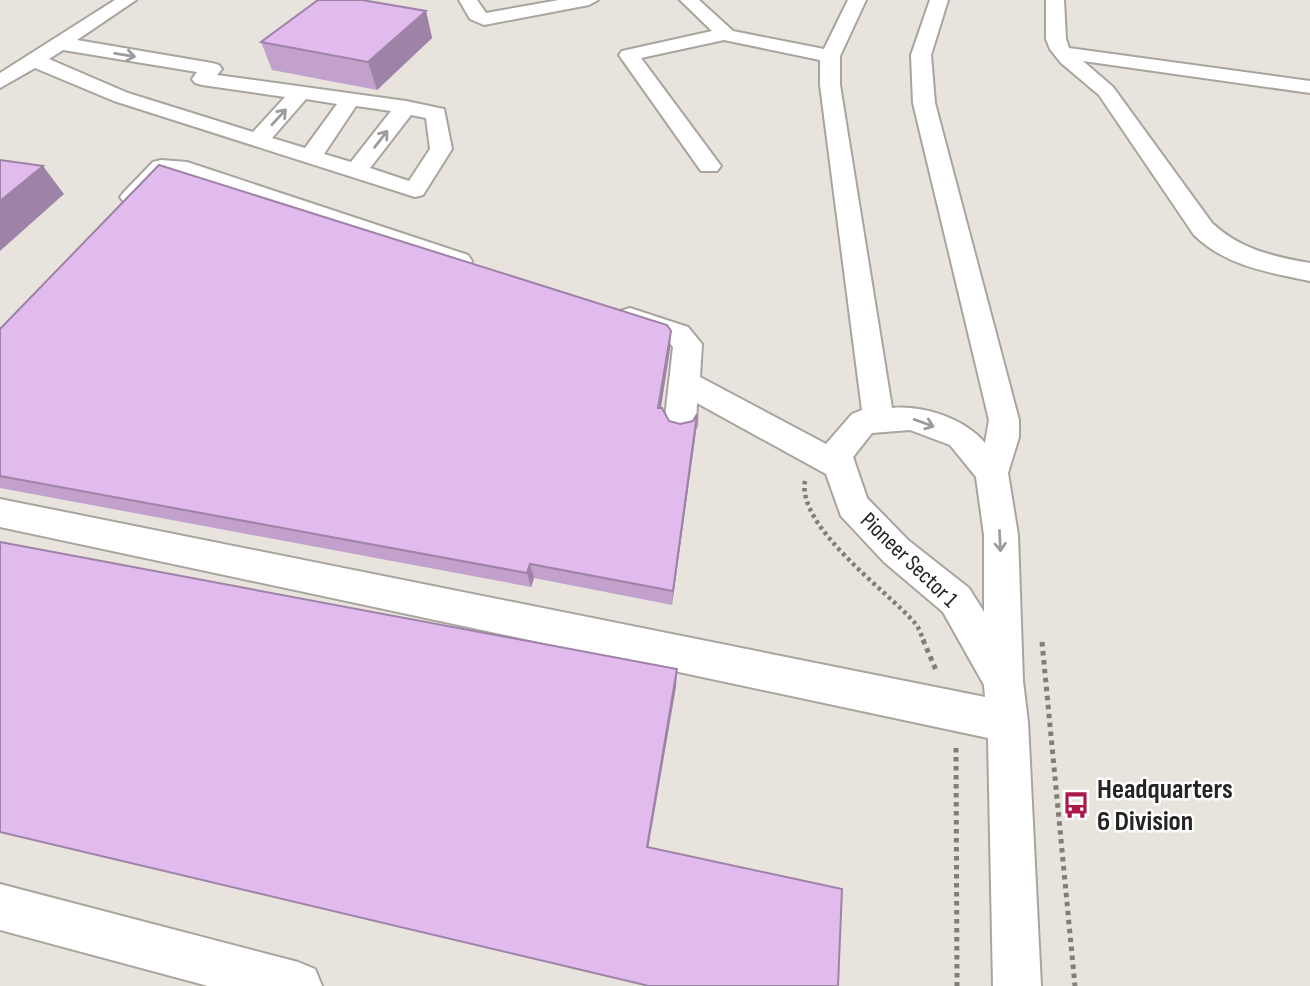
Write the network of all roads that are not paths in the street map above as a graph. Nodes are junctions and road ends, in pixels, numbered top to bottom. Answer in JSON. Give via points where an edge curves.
{"nodes":[{"id":1,"x":127,"y":0,"type":"edge"},
{"id":2,"x":468,"y":0,"type":"edge"},
{"id":3,"x":589,"y":0,"type":"edge"},
{"id":4,"x":689,"y":0,"type":"edge"},
{"id":5,"x":857,"y":0,"type":"edge"},
{"id":6,"x":939,"y":0,"type":"edge"},
{"id":7,"x":1055,"y":0,"type":"edge"},
{"id":8,"x":725,"y":34,"type":"junction"},
{"id":9,"x":58,"y":43,"type":"junction"},
{"id":10,"x":1064,"y":53,"type":"junction"},
{"id":11,"x":830,"y":56,"type":"junction"},
{"id":12,"x":34,"y":60,"type":"junction"},
{"id":13,"x":170,"y":62,"type":"junction"},
{"id":14,"x":202,"y":79,"type":"junction"},
{"id":15,"x":0,"y":82,"type":"edge"},
{"id":16,"x":248,"y":86,"type":"junction"},
{"id":17,"x":1310,"y":87,"type":"edge"},
{"id":18,"x":300,"y":93,"type":"junction"},
{"id":19,"x":121,"y":97,"type":"junction"},
{"id":20,"x":351,"y":99,"type":"junction"},
{"id":21,"x":406,"y":107,"type":"junction"},
{"id":22,"x":165,"y":111,"type":"junction"},
{"id":23,"x":211,"y":127,"type":"junction"},
{"id":24,"x":257,"y":141,"type":"junction"},
{"id":25,"x":310,"y":157,"type":"junction"},
{"id":26,"x":709,"y":166,"type":"dead end"},
{"id":27,"x":355,"y":172,"type":"junction"},
{"id":28,"x":110,"y":219,"type":"edge"},
{"id":29,"x":482,"y":268,"type":"edge"},
{"id":30,"x":1310,"y":272,"type":"edge"},
{"id":31,"x":613,"y":312,"type":"edge"},
{"id":32,"x":686,"y":383,"type":"junction"},
{"id":33,"x":879,"y":421,"type":"junction"},
{"id":34,"x":680,"y":426,"type":"edge"},
{"id":35,"x":841,"y":467,"type":"junction"},
{"id":36,"x":992,"y":473,"type":"junction"},
{"id":37,"x":0,"y":513,"type":"edge"},
{"id":38,"x":1003,"y":681,"type":"junction"},
{"id":39,"x":1008,"y":722,"type":"junction"},
{"id":40,"x":0,"y":907,"type":"edge"},
{"id":41,"x":298,"y":986,"type":"edge"},
{"id":42,"x":1017,"y":986,"type":"edge"}],
"edges":[{"from":1,"to":9,"type":"street"},
{"from":2,"to":3,"type":"street","via":[[476,15],[484,19]]},
{"from":4,"to":8,"type":"street"},
{"from":5,"to":11,"type":"street"},
{"from":6,"to":36,"type":"street","via":[[921,55],[924,103],[1004,420]]},
{"from":7,"to":10,"type":"street","via":[[1056,38]]},
{"from":8,"to":11,"type":"street"},
{"from":8,"to":26,"type":"street","via":[[629,55]]},
{"from":9,"to":12,"type":"street"},
{"from":9,"to":13,"type":"street","one_way":true},
{"from":10,"to":17,"type":"street"},
{"from":10,"to":30,"type":"street","via":[[1106,91],[1217,244],[1259,262]]},
{"from":11,"to":33,"type":"street","via":[[831,100]]},
{"from":12,"to":15,"type":"street"},
{"from":12,"to":19,"type":"street"},
{"from":13,"to":14,"type":"street","via":[[212,69]]},
{"from":13,"to":19,"type":"street"},
{"from":14,"to":16,"type":"street"},
{"from":14,"to":22,"type":"street"},
{"from":16,"to":18,"type":"street"},
{"from":16,"to":23,"type":"street"},
{"from":18,"to":20,"type":"street"},
{"from":24,"to":18,"type":"street","one_way":true},
{"from":19,"to":22,"type":"street"},
{"from":20,"to":21,"type":"street"},
{"from":20,"to":25,"type":"street"},
{"from":27,"to":21,"type":"street","one_way":true},
{"from":21,"to":27,"type":"street","via":[[436,114],[441,149],[415,190]]},
{"from":22,"to":23,"type":"street"},
{"from":23,"to":24,"type":"street"},
{"from":24,"to":25,"type":"street"},
{"from":25,"to":27,"type":"street"},
{"from":28,"to":29,"type":"street","via":[[156,171],[169,165]]},
{"from":31,"to":32,"type":"street","via":[[685,339],[690,351]]},
{"from":32,"to":34,"type":"street"},
{"from":32,"to":35,"type":"street"},
{"from":33,"to":35,"type":"street","via":[[863,422],[836,455]]},
{"from":33,"to":36,"type":"street","one_way":true,"via":[[911,418],[961,436]]},
{"from":35,"to":38,"type":"street","name":"Pioneer Sector 1","via":[[853,506],[896,551],[956,600]]},
{"from":36,"to":38,"type":"street","name":"Pioneer Sector 1","one_way":true,"via":[[1001,535]]},
{"from":37,"to":39,"type":"street"},
{"from":38,"to":39,"type":"street","name":"Pioneer Sector 1"},
{"from":39,"to":42,"type":"street","name":"Pioneer Sector 1"},
{"from":40,"to":41,"type":"street"}]}
